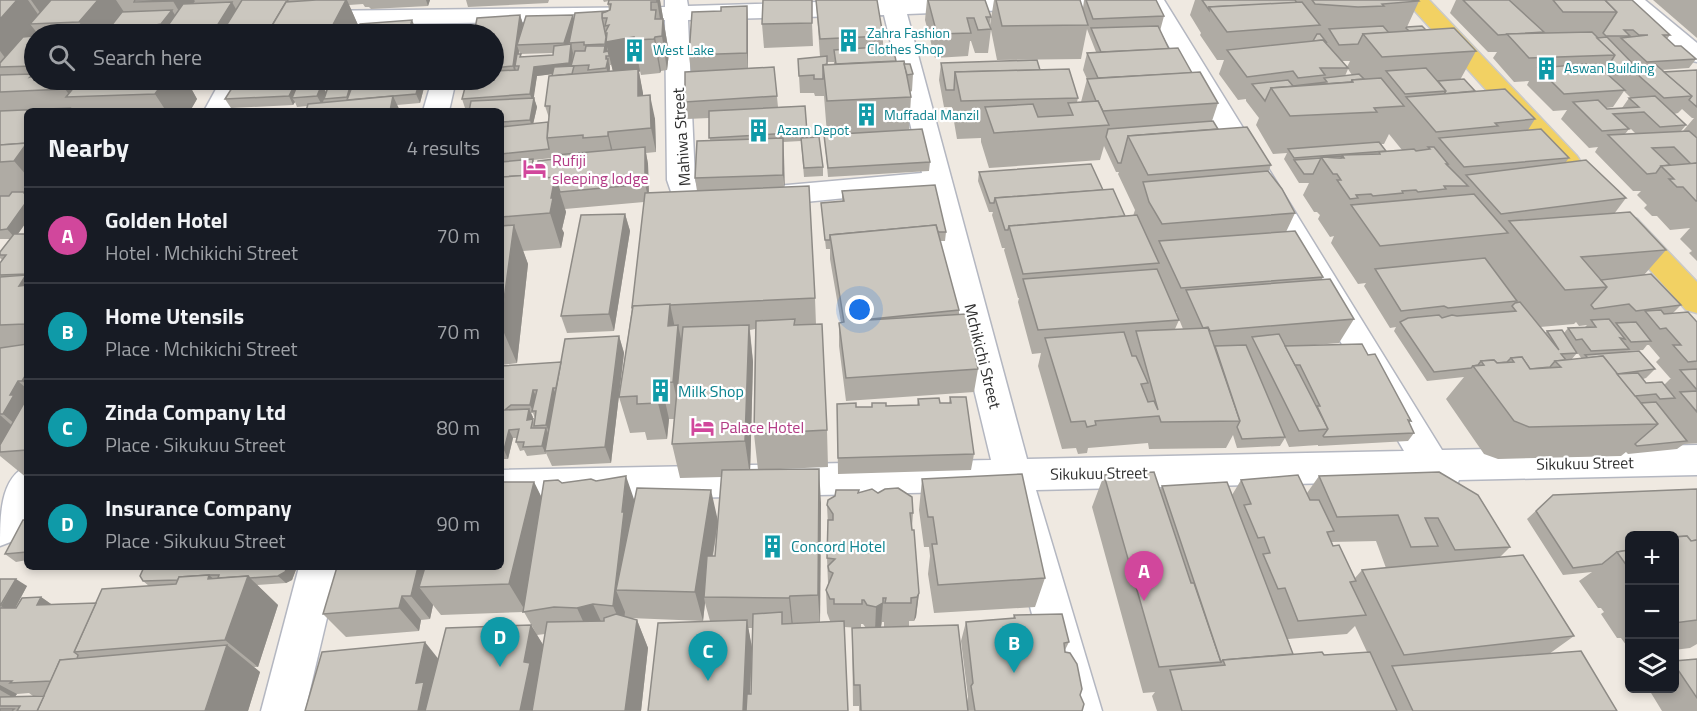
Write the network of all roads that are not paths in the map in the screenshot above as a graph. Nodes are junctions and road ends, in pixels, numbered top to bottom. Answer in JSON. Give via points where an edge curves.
{"nodes":[{"id":1,"x":1091,"y":0,"type":"edge"},
{"id":2,"x":1153,"y":0,"type":"edge"},
{"id":3,"x":1416,"y":0,"type":"edge"},
{"id":4,"x":1631,"y":0,"type":"edge"},
{"id":5,"x":893,"y":4,"type":"edge"},
{"id":6,"x":676,"y":7,"type":"edge"},
{"id":7,"x":461,"y":17,"type":"edge"},
{"id":8,"x":287,"y":18,"type":"edge"},
{"id":9,"x":1697,"y":55,"type":"edge"},
{"id":10,"x":228,"y":90,"type":"edge"},
{"id":11,"x":441,"y":90,"type":"edge"},
{"id":12,"x":219,"y":108,"type":"edge"},
{"id":13,"x":437,"y":108,"type":"edge"},
{"id":14,"x":938,"y":180,"type":"junction"},
{"id":15,"x":1585,"y":181,"type":"edge"},
{"id":16,"x":1609,"y":207,"type":"edge"},
{"id":17,"x":1697,"y":302,"type":"edge"},
{"id":18,"x":1697,"y":460,"type":"edge"},
{"id":19,"x":1432,"y":466,"type":"junction"},
{"id":20,"x":1013,"y":475,"type":"junction"},
{"id":21,"x":504,"y":486,"type":"edge"},
{"id":22,"x":18,"y":494,"type":"edge"},
{"id":23,"x":1456,"y":507,"type":"edge"},
{"id":24,"x":0,"y":529,"type":"edge"},
{"id":25,"x":318,"y":570,"type":"edge"},
{"id":26,"x":283,"y":711,"type":"edge"},
{"id":27,"x":1080,"y":711,"type":"edge"}],
"edges":[{"from":1,"to":5,"type":"street"},
{"from":2,"to":19,"type":"street"},
{"from":3,"to":15,"type":"main road"},
{"from":4,"to":9,"type":"street"},
{"from":5,"to":6,"type":"street"},
{"from":5,"to":14,"type":"street","name":"Mchikichi Street"},
{"from":6,"to":7,"type":"street"},
{"from":6,"to":14,"type":"street","name":"Mahiwa Street","via":[[681,180],[687,202]]},
{"from":7,"to":8,"type":"street"},
{"from":10,"to":12,"type":"street"},
{"from":11,"to":13,"type":"street"},
{"from":14,"to":20,"type":"street","name":"Mchikichi Street"},
{"from":16,"to":17,"type":"main road"},
{"from":18,"to":19,"type":"street","name":"Sikukuu Street"},
{"from":19,"to":20,"type":"street","name":"Sikukuu Street"},
{"from":19,"to":23,"type":"street"},
{"from":20,"to":21,"type":"street","name":"Sikukuu Street"},
{"from":20,"to":27,"type":"street","name":"Mchikichi Street"},
{"from":22,"to":24,"type":"street"},
{"from":25,"to":26,"type":"street"}]}
